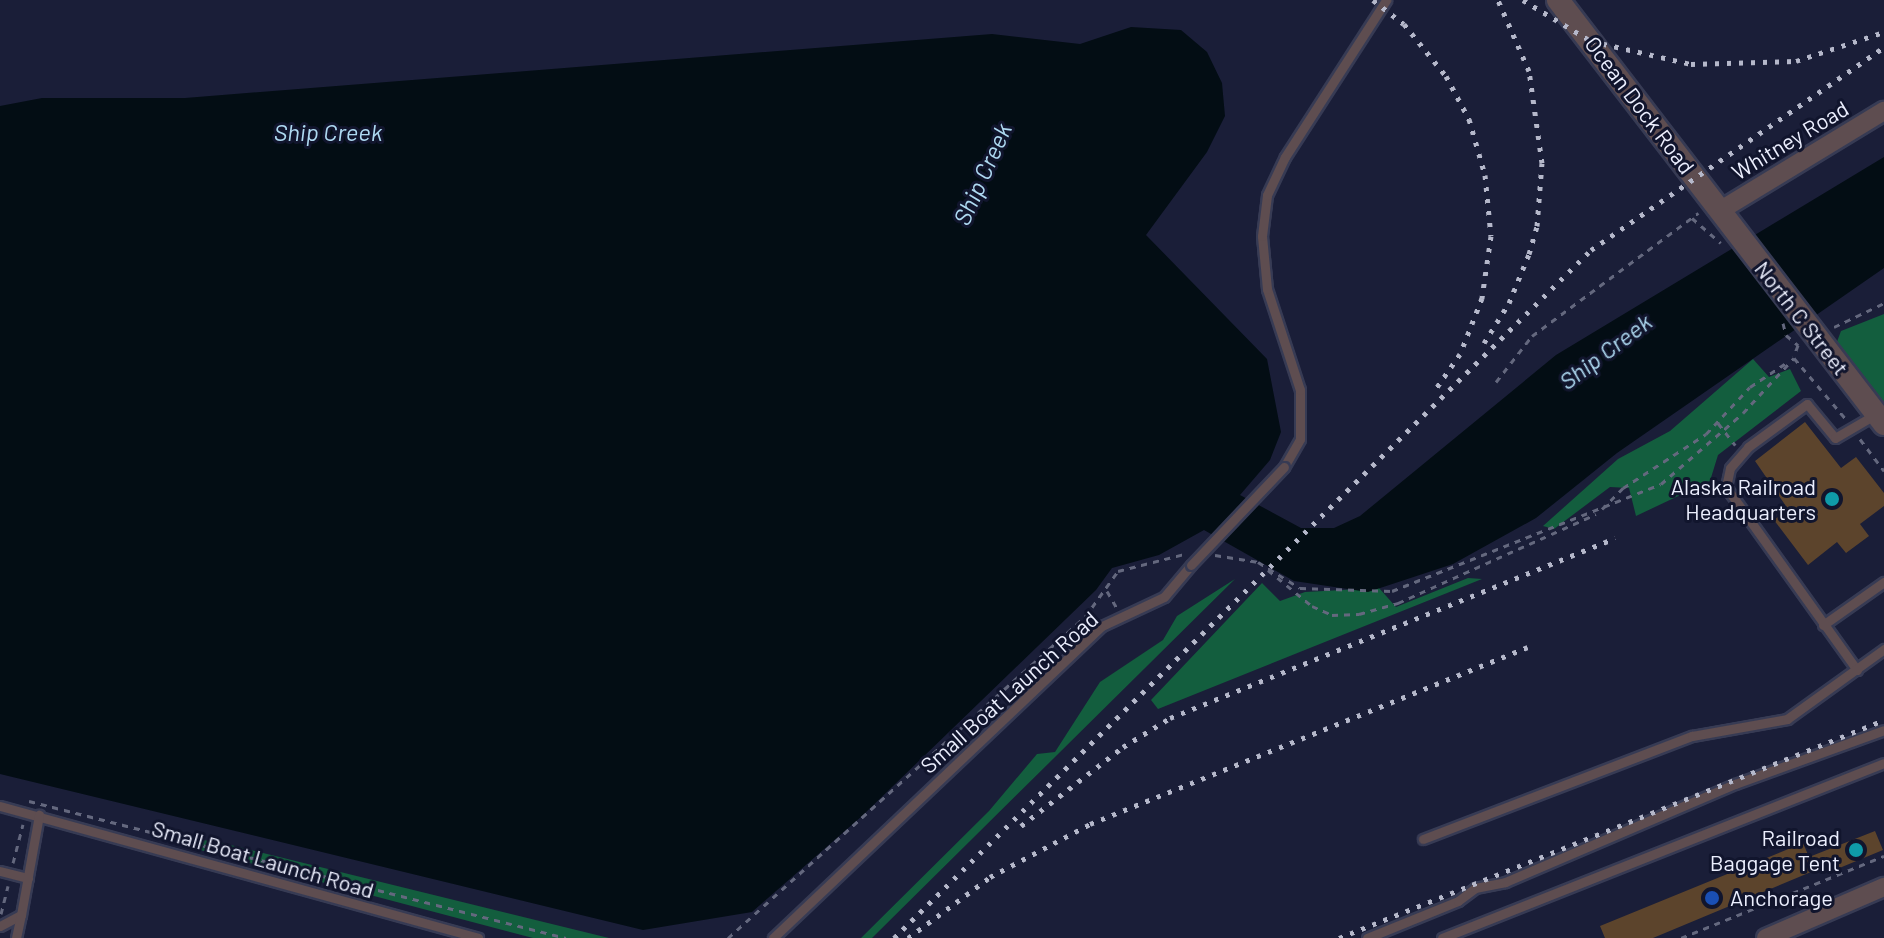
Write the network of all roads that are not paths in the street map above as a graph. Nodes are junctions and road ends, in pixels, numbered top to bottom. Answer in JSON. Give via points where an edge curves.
{"nodes":[{"id":1,"x":1386,"y":0,"type":"edge"},
{"id":2,"x":1558,"y":0,"type":"edge"},
{"id":3,"x":1884,"y":111,"type":"edge"},
{"id":4,"x":1727,"y":228,"type":"junction"},
{"id":5,"x":1880,"y":419,"type":"edge"},
{"id":6,"x":1884,"y":582,"type":"edge"},
{"id":7,"x":1823,"y":625,"type":"junction"},
{"id":8,"x":1884,"y":649,"type":"edge"},
{"id":9,"x":1857,"y":670,"type":"junction"},
{"id":10,"x":1884,"y":730,"type":"edge"},
{"id":11,"x":1884,"y":763,"type":"edge"},
{"id":12,"x":0,"y":806,"type":"edge"},
{"id":13,"x":39,"y":815,"type":"junction"},
{"id":14,"x":1423,"y":839,"type":"dead end"},
{"id":15,"x":0,"y":871,"type":"edge"},
{"id":16,"x":28,"y":878,"type":"junction"},
{"id":17,"x":1884,"y":887,"type":"edge"},
{"id":18,"x":21,"y":915,"type":"junction"},
{"id":19,"x":0,"y":926,"type":"edge"},
{"id":20,"x":16,"y":938,"type":"edge"},
{"id":21,"x":478,"y":938,"type":"edge"},
{"id":22,"x":773,"y":938,"type":"edge"},
{"id":23,"x":1367,"y":938,"type":"edge"},
{"id":24,"x":1442,"y":938,"type":"edge"},
{"id":25,"x":1766,"y":938,"type":"edge"}],
"edges":[{"from":1,"to":22,"type":"lane","name":"Small Boat Launch Road","bridge":true,"via":[[1285,157],[1267,195],[1262,236],[1267,289],[1300,390],[1300,439],[1284,467],[1164,597],[1102,626]]},
{"from":2,"to":4,"type":"street","name":"Ocean Dock Road"},
{"from":3,"to":4,"type":"street","name":"Whitney Road"},
{"from":4,"to":5,"type":"street","name":"North C Street"},
{"from":5,"to":7,"type":"lane","via":[[1835,438],[1807,404],[1730,468],[1726,487]]},
{"from":6,"to":7,"type":"lane"},
{"from":7,"to":9,"type":"lane"},
{"from":8,"to":9,"type":"lane"},
{"from":9,"to":14,"type":"lane","via":[[1787,719],[1692,736]]},
{"from":10,"to":23,"type":"lane","via":[[1735,784],[1505,882],[1475,888],[1458,901]]},
{"from":11,"to":24,"type":"lane"},
{"from":12,"to":13,"type":"lane","name":"Small Boat Launch Road"},
{"from":13,"to":16,"type":"lane"},
{"from":13,"to":21,"type":"lane","name":"Small Boat Launch Road"},
{"from":15,"to":16,"type":"lane"},
{"from":16,"to":18,"type":"lane"},
{"from":17,"to":25,"type":"street"},
{"from":18,"to":19,"type":"lane"},
{"from":18,"to":20,"type":"lane"}]}
